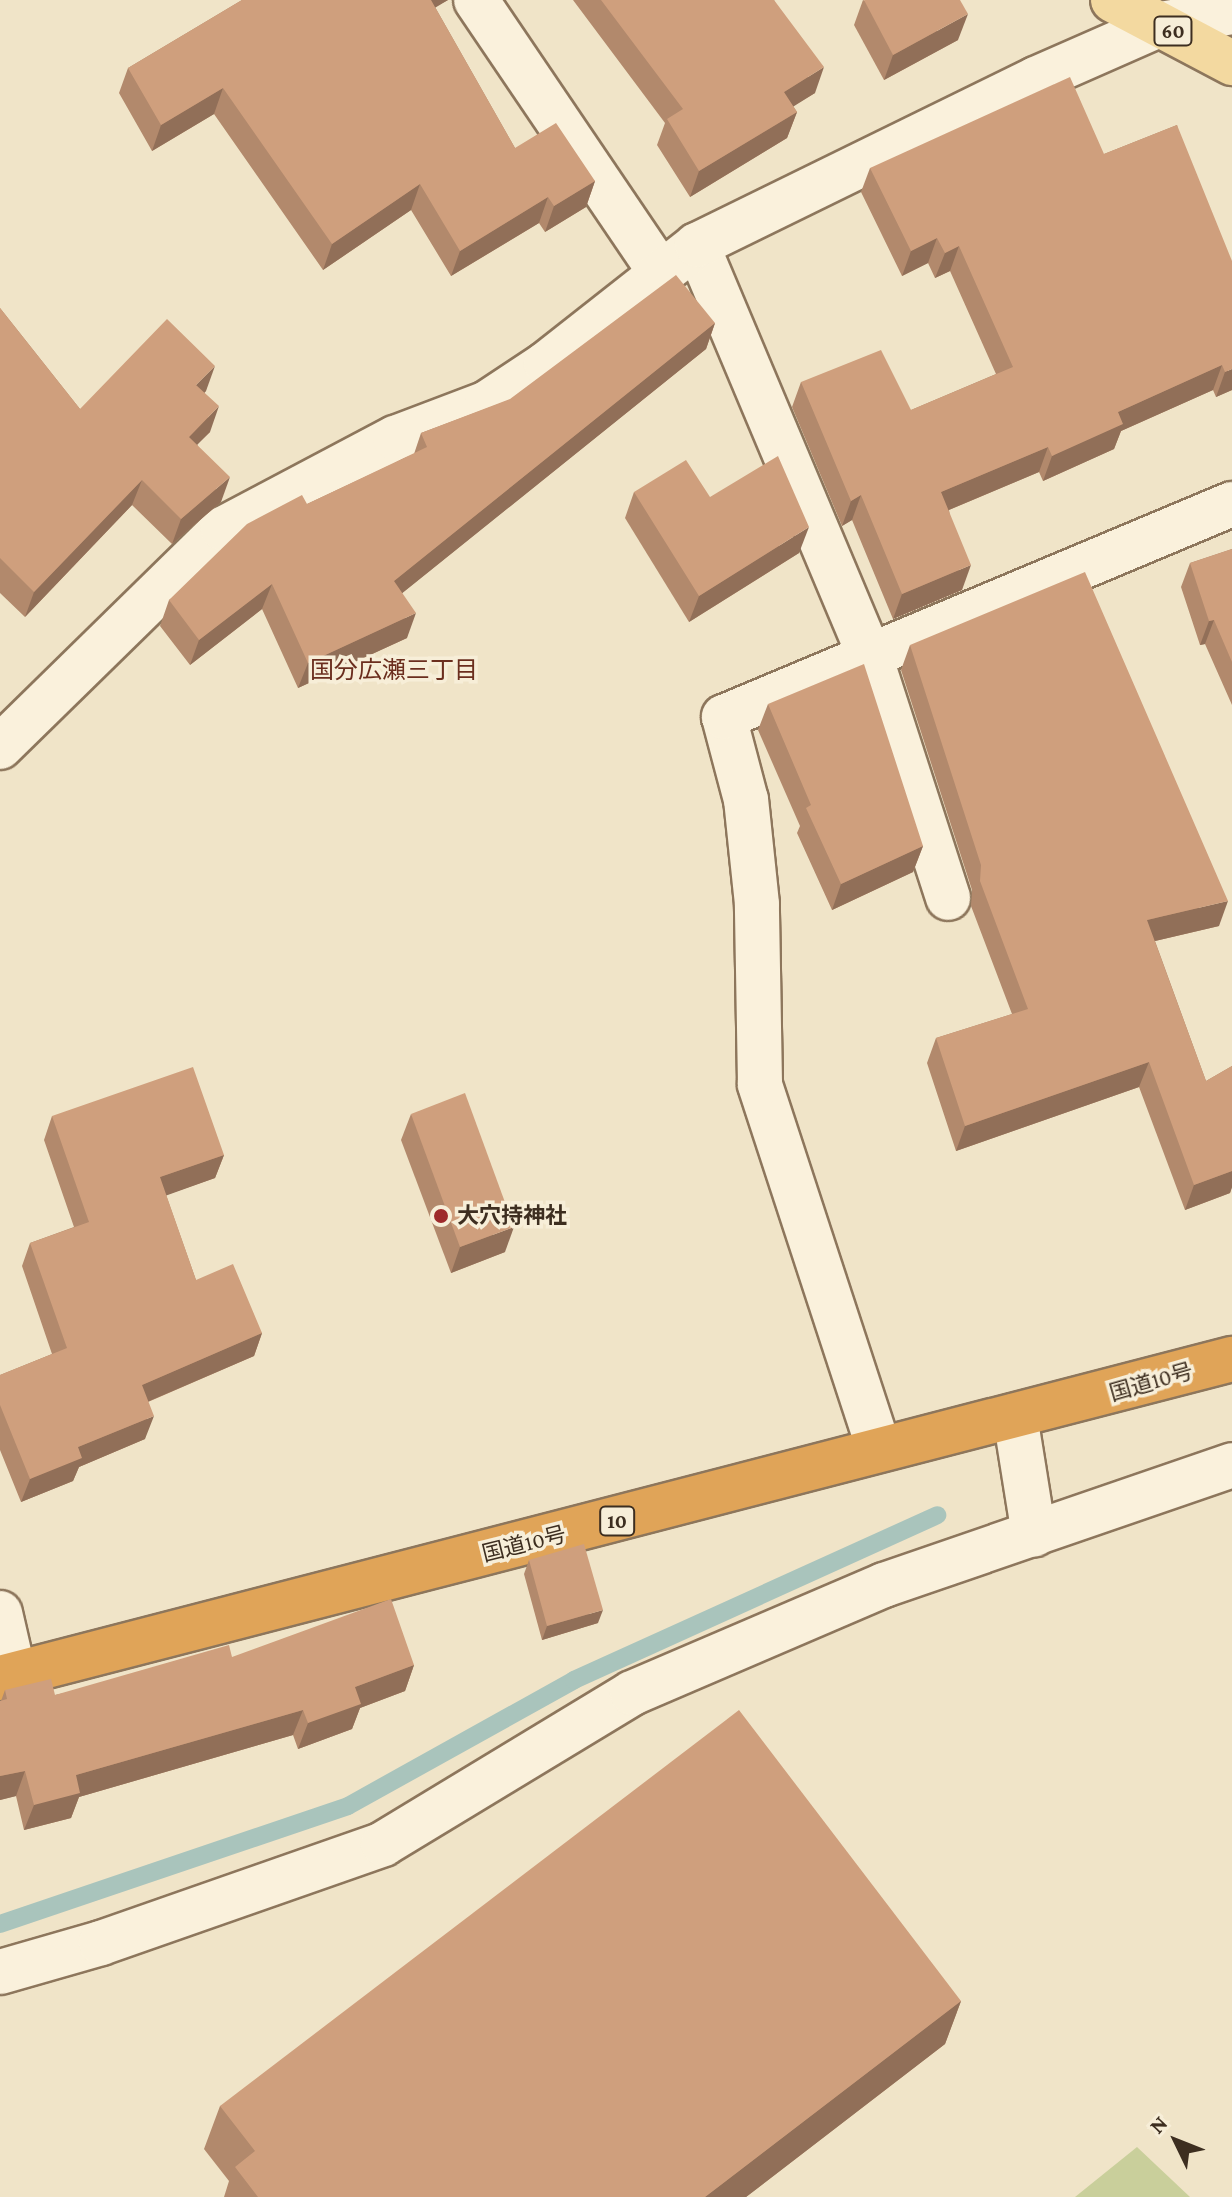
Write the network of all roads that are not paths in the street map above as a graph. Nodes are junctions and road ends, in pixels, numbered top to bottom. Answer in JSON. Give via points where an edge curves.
{"nodes":[{"id":1,"x":476,"y":0,"type":"edge"},
{"id":2,"x":1113,"y":0,"type":"edge"},
{"id":3,"x":1232,"y":12,"type":"edge"},
{"id":4,"x":1161,"y":24,"type":"junction"},
{"id":5,"x":1232,"y":63,"type":"edge"},
{"id":6,"x":697,"y":245,"type":"junction"},
{"id":7,"x":661,"y":273,"type":"junction"},
{"id":8,"x":1232,"y":504,"type":"edge"},
{"id":9,"x":871,"y":659,"type":"junction"},
{"id":10,"x":7,"y":728,"type":"edge"},
{"id":11,"x":948,"y":898,"type":"dead end"},
{"id":12,"x":1232,"y":1359,"type":"edge"},
{"id":13,"x":1015,"y":1416,"type":"junction"},
{"id":14,"x":879,"y":1449,"type":"junction"},
{"id":15,"x":1232,"y":1465,"type":"edge"},
{"id":16,"x":1034,"y":1534,"type":"junction"},
{"id":17,"x":0,"y":1613,"type":"edge"},
{"id":18,"x":7,"y":1676,"type":"edge"},
{"id":19,"x":0,"y":1972,"type":"edge"}],
"edges":[{"from":1,"to":7,"type":"street"},
{"from":2,"to":4,"type":"main road","number":"60"},
{"from":3,"to":4,"type":"street"},
{"from":4,"to":5,"type":"main road","number":"60"},
{"from":4,"to":6,"type":"street","via":[[1036,79]]},
{"from":6,"to":7,"type":"street"},
{"from":6,"to":9,"type":"street"},
{"from":7,"to":10,"type":"street","via":[[546,364],[487,403],[395,438],[223,529]]},
{"from":8,"to":9,"type":"street"},
{"from":9,"to":11,"type":"street"},
{"from":9,"to":14,"type":"street","via":[[724,717],[746,800],[757,904],[760,1084]]},
{"from":12,"to":13,"type":"highway","name":"国道10号","number":"10"},
{"from":13,"to":14,"type":"highway","name":"国道10号","number":"10"},
{"from":13,"to":16,"type":"street"},
{"from":14,"to":18,"type":"highway","name":"国道10号","number":"10","via":[[809,1472]]},
{"from":15,"to":16,"type":"street"},
{"from":16,"to":19,"type":"street","via":[[884,1585],[632,1693],[383,1844],[101,1943]]},
{"from":17,"to":18,"type":"street"}]}
